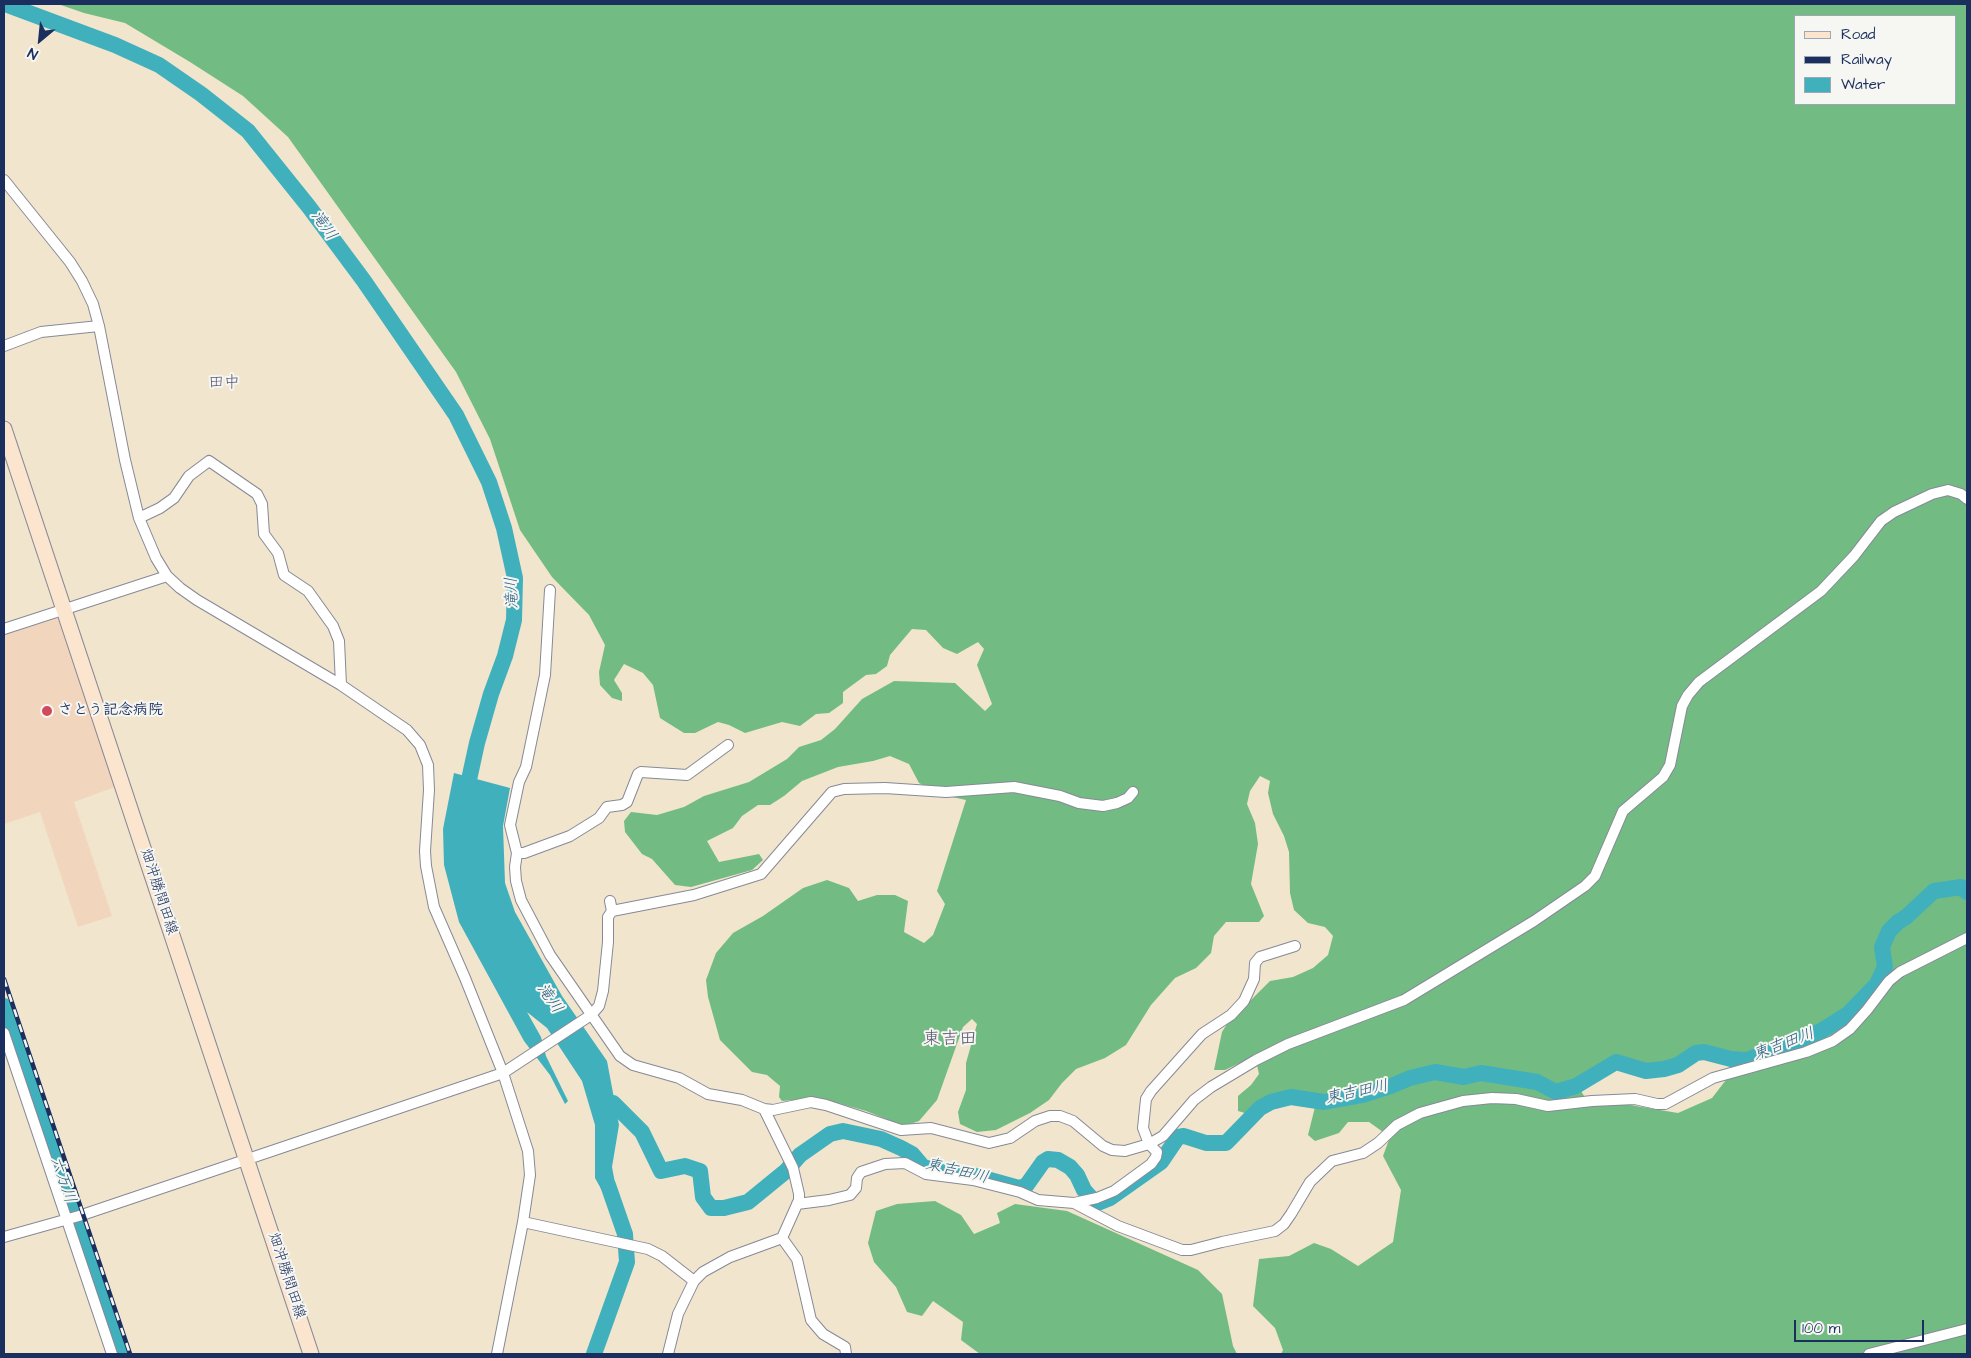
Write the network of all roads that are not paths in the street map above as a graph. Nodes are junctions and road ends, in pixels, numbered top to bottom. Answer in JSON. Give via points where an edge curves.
{"nodes":[{"id":1,"x":4,"y":180,"type":"edge"},
{"id":2,"x":99,"y":326,"type":"junction"},
{"id":3,"x":4,"y":346,"type":"edge"},
{"id":4,"x":4,"y":429,"type":"edge"},
{"id":5,"x":1967,"y":499,"type":"edge"},
{"id":6,"x":139,"y":518,"type":"junction"},
{"id":7,"x":167,"y":576,"type":"junction"},
{"id":8,"x":550,"y":590,"type":"dead end"},
{"id":9,"x":63,"y":608,"type":"junction"},
{"id":10,"x":4,"y":629,"type":"edge"},
{"id":11,"x":341,"y":685,"type":"junction"},
{"id":12,"x":728,"y":745,"type":"dead end"},
{"id":13,"x":1133,"y":792,"type":"dead end"},
{"id":14,"x":517,"y":854,"type":"junction"},
{"id":15,"x":1967,"y":938,"type":"edge"},
{"id":16,"x":1295,"y":946,"type":"dead end"},
{"id":17,"x":591,"y":1015,"type":"junction"},
{"id":18,"x":4,"y":1033,"type":"edge"},
{"id":19,"x":503,"y":1073,"type":"junction"},
{"id":20,"x":764,"y":1109,"type":"junction"},
{"id":21,"x":1149,"y":1144,"type":"junction"},
{"id":22,"x":248,"y":1159,"type":"junction"},
{"id":23,"x":1074,"y":1203,"type":"junction"},
{"id":24,"x":798,"y":1204,"type":"junction"},
{"id":25,"x":67,"y":1219,"type":"junction"},
{"id":26,"x":523,"y":1222,"type":"junction"},
{"id":27,"x":4,"y":1237,"type":"edge"},
{"id":28,"x":782,"y":1238,"type":"junction"},
{"id":29,"x":694,"y":1281,"type":"junction"},
{"id":30,"x":1967,"y":1329,"type":"edge"},
{"id":31,"x":112,"y":1354,"type":"edge"},
{"id":32,"x":311,"y":1354,"type":"edge"},
{"id":33,"x":497,"y":1354,"type":"edge"},
{"id":34,"x":668,"y":1354,"type":"edge"},
{"id":35,"x":846,"y":1354,"type":"edge"},
{"id":36,"x":1869,"y":1354,"type":"edge"}],
"edges":[{"from":1,"to":2,"type":"street","via":[[70,262],[93,304]]},
{"from":2,"to":3,"type":"street","via":[[41,332]]},
{"from":2,"to":6,"type":"street"},
{"from":4,"to":9,"type":"main road","name":"畑沖勝間田線"},
{"from":5,"to":21,"type":"street","via":[[1948,490],[1894,512],[1881,521],[1821,591],[1700,682],[1682,706],[1670,765],[1663,777],[1623,811],[1595,876],[1584,886],[1534,921],[1404,1000],[1288,1044],[1256,1060],[1194,1100],[1162,1136]]},
{"from":6,"to":7,"type":"street"},
{"from":6,"to":11,"type":"street","via":[[174,498],[189,476],[210,461],[257,494],[262,504],[264,534],[278,553],[284,575],[308,591],[333,626],[339,642]]},
{"from":7,"to":9,"type":"street"},
{"from":7,"to":11,"type":"street","via":[[197,600]]},
{"from":8,"to":14,"type":"street","via":[[545,675],[510,825]]},
{"from":9,"to":10,"type":"street"},
{"from":9,"to":22,"type":"main road","name":"畑沖勝間田線"},
{"from":11,"to":19,"type":"street","via":[[407,730],[420,745],[428,765],[425,852],[434,907]]},
{"from":12,"to":14,"type":"street","via":[[687,775],[641,772],[627,802],[607,807],[599,818],[570,836]]},
{"from":13,"to":17,"type":"street","via":[[1128,798],[1103,806],[1014,787],[946,792],[885,788],[832,792],[762,874],[694,895],[611,906],[603,991],[599,1006]]},
{"from":14,"to":17,"type":"street","via":[[516,881],[529,918]]},
{"from":15,"to":23,"type":"street","via":[[1889,980],[1850,1029],[1833,1041],[1806,1052],[1713,1078],[1665,1104],[1635,1099],[1548,1106],[1492,1098],[1463,1101],[1420,1113],[1397,1125],[1378,1144],[1363,1153],[1332,1161],[1310,1182],[1284,1224],[1275,1231],[1182,1250],[1118,1226]]},
{"from":16,"to":21,"type":"street","via":[[1260,957],[1255,963],[1254,979],[1244,1001],[1231,1015],[1202,1034],[1151,1091],[1146,1099],[1143,1128]]},
{"from":17,"to":19,"type":"street"},
{"from":17,"to":20,"type":"street","via":[[620,1056],[633,1066],[679,1078],[708,1094],[742,1100]]},
{"from":18,"to":25,"type":"street"},
{"from":19,"to":22,"type":"street"},
{"from":19,"to":26,"type":"street","via":[[528,1151],[530,1175]]},
{"from":20,"to":21,"type":"street","via":[[810,1102],[901,1130],[931,1128],[989,1143],[1010,1138],[1035,1121],[1060,1116],[1073,1121],[1112,1150],[1125,1152]]},
{"from":20,"to":24,"type":"street","via":[[791,1164],[800,1194]]},
{"from":21,"to":23,"type":"street","via":[[1157,1152],[1151,1164],[1114,1191]]},
{"from":22,"to":25,"type":"street"},
{"from":22,"to":32,"type":"main road","name":"畑沖勝間田線"},
{"from":23,"to":24,"type":"street","via":[[1038,1200],[973,1180],[926,1174],[905,1163],[885,1164],[861,1172],[850,1195]]},
{"from":24,"to":28,"type":"street"},
{"from":25,"to":27,"type":"street"},
{"from":25,"to":31,"type":"street"},
{"from":26,"to":29,"type":"street","via":[[648,1249]]},
{"from":26,"to":33,"type":"street"},
{"from":28,"to":29,"type":"street","via":[[730,1257]]},
{"from":28,"to":35,"type":"street","via":[[797,1259],[811,1320],[823,1334],[845,1347]]},
{"from":29,"to":34,"type":"street","via":[[678,1314]]},
{"from":30,"to":36,"type":"street"}]}
